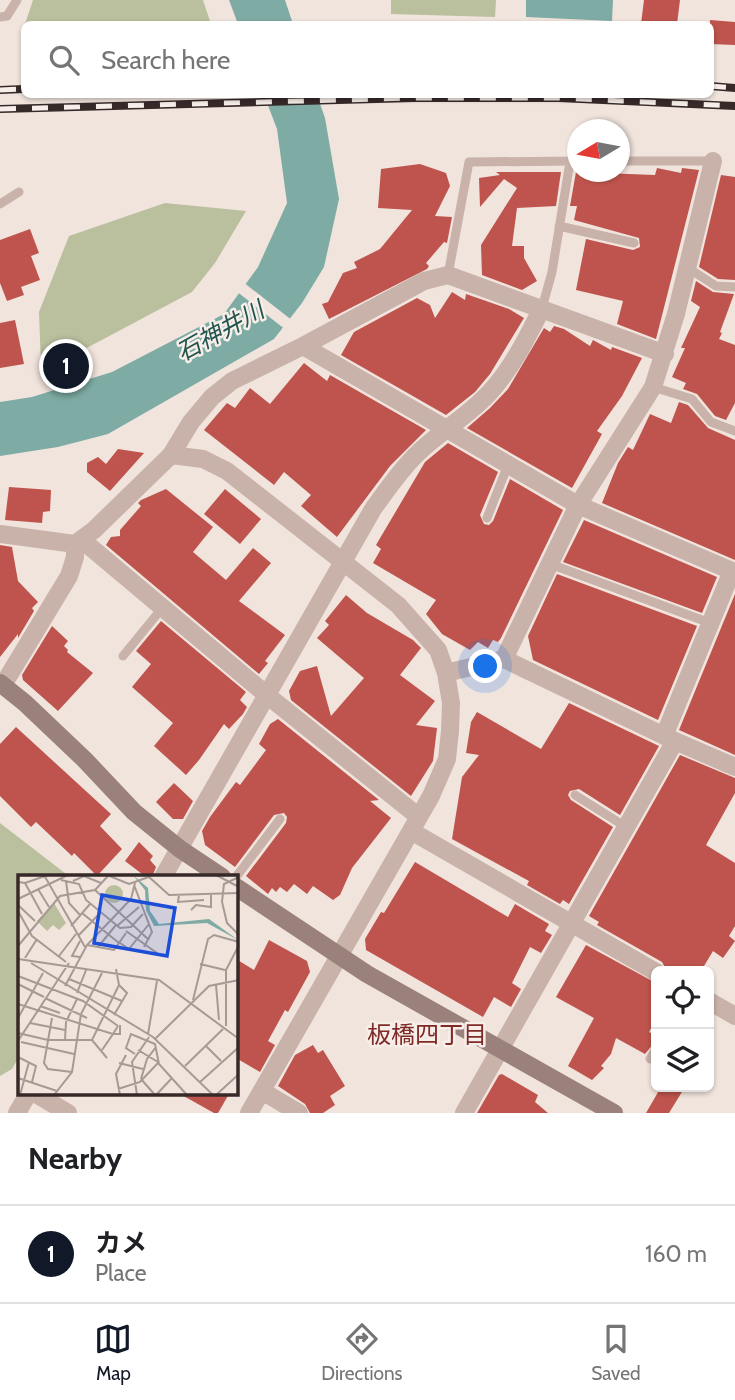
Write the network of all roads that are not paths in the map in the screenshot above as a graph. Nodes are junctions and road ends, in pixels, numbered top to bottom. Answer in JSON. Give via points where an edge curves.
{"nodes":[{"id":1,"x":17,"y":0,"type":"edge"},
{"id":2,"x":0,"y":17,"type":"edge"},
{"id":3,"x":630,"y":161,"type":"edge"},
{"id":4,"x":713,"y":161,"type":"joint"},
{"id":5,"x":567,"y":162,"type":"edge"},
{"id":6,"x":569,"y":182,"type":"edge"},
{"id":7,"x":19,"y":192,"type":"dead end"},
{"id":8,"x":0,"y":204,"type":"edge"},
{"id":9,"x":559,"y":226,"type":"junction"},
{"id":10,"x":634,"y":243,"type":"dead end"},
{"id":11,"x":688,"y":268,"type":"junction"},
{"id":12,"x":448,"y":275,"type":"junction"},
{"id":13,"x":735,"y":287,"type":"edge"},
{"id":14,"x":542,"y":308,"type":"junction"},
{"id":15,"x":303,"y":346,"type":"junction"},
{"id":16,"x":665,"y":354,"type":"junction"},
{"id":17,"x":653,"y":387,"type":"junction"},
{"id":18,"x":445,"y":429,"type":"junction"},
{"id":19,"x":735,"y":431,"type":"edge"},
{"id":20,"x":171,"y":455,"type":"junction"},
{"id":21,"x":508,"y":465,"type":"junction"},
{"id":22,"x":578,"y":505,"type":"junction"},
{"id":23,"x":487,"y":518,"type":"dead end"},
{"id":24,"x":0,"y":534,"type":"edge"},
{"id":25,"x":79,"y":542,"type":"junction"},
{"id":26,"x":344,"y":563,"type":"junction"},
{"id":27,"x":550,"y":564,"type":"junction"},
{"id":28,"x":734,"y":572,"type":"edge"},
{"id":29,"x":163,"y":607,"type":"junction"},
{"id":30,"x":710,"y":623,"type":"junction"},
{"id":31,"x":123,"y":656,"type":"dead end"},
{"id":32,"x":504,"y":659,"type":"junction"},
{"id":33,"x":446,"y":673,"type":"junction"},
{"id":34,"x":1,"y":684,"type":"edge"},
{"id":35,"x":268,"y":696,"type":"junction"},
{"id":36,"x":669,"y":739,"type":"junction"},
{"id":37,"x":735,"y":767,"type":"edge"},
{"id":38,"x":575,"y":795,"type":"dead end"},
{"id":39,"x":280,"y":819,"type":"dead end"},
{"id":40,"x":415,"y":824,"type":"junction"},
{"id":41,"x":626,"y":827,"type":"junction"},
{"id":42,"x":180,"y":849,"type":"junction"},
{"id":43,"x":164,"y":875,"type":"edge"},
{"id":44,"x":219,"y":875,"type":"edge"},
{"id":45,"x":238,"y":875,"type":"edge"},
{"id":46,"x":238,"y":888,"type":"edge"},
{"id":47,"x":570,"y":924,"type":"junction"},
{"id":48,"x":340,"y":956,"type":"junction"},
{"id":49,"x":651,"y":969,"type":"edge"},
{"id":50,"x":714,"y":1005,"type":"edge"},
{"id":51,"x":735,"y":1016,"type":"edge"},
{"id":52,"x":502,"y":1048,"type":"junction"},
{"id":53,"x":262,"y":1091,"type":"junction"},
{"id":54,"x":26,"y":1096,"type":"edge"},
{"id":55,"x":39,"y":1096,"type":"edge"},
{"id":56,"x":16,"y":1113,"type":"edge"},
{"id":57,"x":68,"y":1113,"type":"edge"},
{"id":58,"x":249,"y":1113,"type":"edge"},
{"id":59,"x":299,"y":1113,"type":"edge"},
{"id":60,"x":464,"y":1113,"type":"edge"},
{"id":61,"x":614,"y":1113,"type":"edge"}],
"edges":[{"from":1,"to":2,"type":"lane","via":[[7,16]]},
{"from":3,"to":4,"type":"lane"},
{"from":4,"to":11,"type":"street"},
{"from":5,"to":12,"type":"lane","via":[[469,162]]},
{"from":6,"to":9,"type":"lane"},
{"from":7,"to":8,"type":"lane"},
{"from":9,"to":10,"type":"lane"},
{"from":9,"to":14,"type":"lane"},
{"from":11,"to":13,"type":"lane","via":[[716,286]]},
{"from":11,"to":16,"type":"street"},
{"from":12,"to":14,"type":"street"},
{"from":12,"to":15,"type":"street","via":[[424,281]]},
{"from":14,"to":16,"type":"street"},
{"from":14,"to":18,"type":"street","via":[[519,356],[491,391]]},
{"from":15,"to":18,"type":"street"},
{"from":15,"to":20,"type":"street","via":[[232,381],[212,397]]},
{"from":16,"to":17,"type":"street"},
{"from":17,"to":19,"type":"lane","via":[[692,399],[710,422]]},
{"from":17,"to":22,"type":"street"},
{"from":18,"to":21,"type":"street"},
{"from":18,"to":26,"type":"street","via":[[395,478]]},
{"from":20,"to":25,"type":"street"},
{"from":20,"to":26,"type":"street","via":[[203,459],[227,471]]},
{"from":21,"to":22,"type":"street"},
{"from":21,"to":23,"type":"lane"},
{"from":22,"to":27,"type":"street"},
{"from":22,"to":28,"type":"street"},
{"from":24,"to":25,"type":"street"},
{"from":25,"to":29,"type":"street"},
{"from":25,"to":34,"type":"street","via":[[69,576]]},
{"from":26,"to":33,"type":"street","via":[[398,605],[438,650]]},
{"from":26,"to":35,"type":"street"},
{"from":27,"to":30,"type":"lane"},
{"from":27,"to":32,"type":"street"},
{"from":28,"to":30,"type":"street"},
{"from":29,"to":31,"type":"lane"},
{"from":29,"to":35,"type":"street"},
{"from":30,"to":36,"type":"street"},
{"from":32,"to":33,"type":"street"},
{"from":32,"to":36,"type":"street"},
{"from":33,"to":40,"type":"street","via":[[451,703],[446,759]]},
{"from":34,"to":42,"type":"street","via":[[134,812]]},
{"from":35,"to":40,"type":"street"},
{"from":35,"to":42,"type":"street"},
{"from":36,"to":37,"type":"street"},
{"from":36,"to":41,"type":"street"},
{"from":38,"to":41,"type":"lane"},
{"from":39,"to":45,"type":"lane"},
{"from":40,"to":47,"type":"street"},
{"from":40,"to":48,"type":"street"},
{"from":41,"to":47,"type":"street"},
{"from":42,"to":43,"type":"street"},
{"from":42,"to":44,"type":"street"},
{"from":46,"to":48,"type":"street"},
{"from":47,"to":49,"type":"street"},
{"from":47,"to":52,"type":"street"},
{"from":48,"to":52,"type":"street"},
{"from":48,"to":53,"type":"street"},
{"from":50,"to":51,"type":"street"},
{"from":52,"to":60,"type":"street"},
{"from":52,"to":61,"type":"street"},
{"from":53,"to":58,"type":"street"},
{"from":53,"to":59,"type":"street"},
{"from":54,"to":56,"type":"street"},
{"from":55,"to":57,"type":"street"}]}
